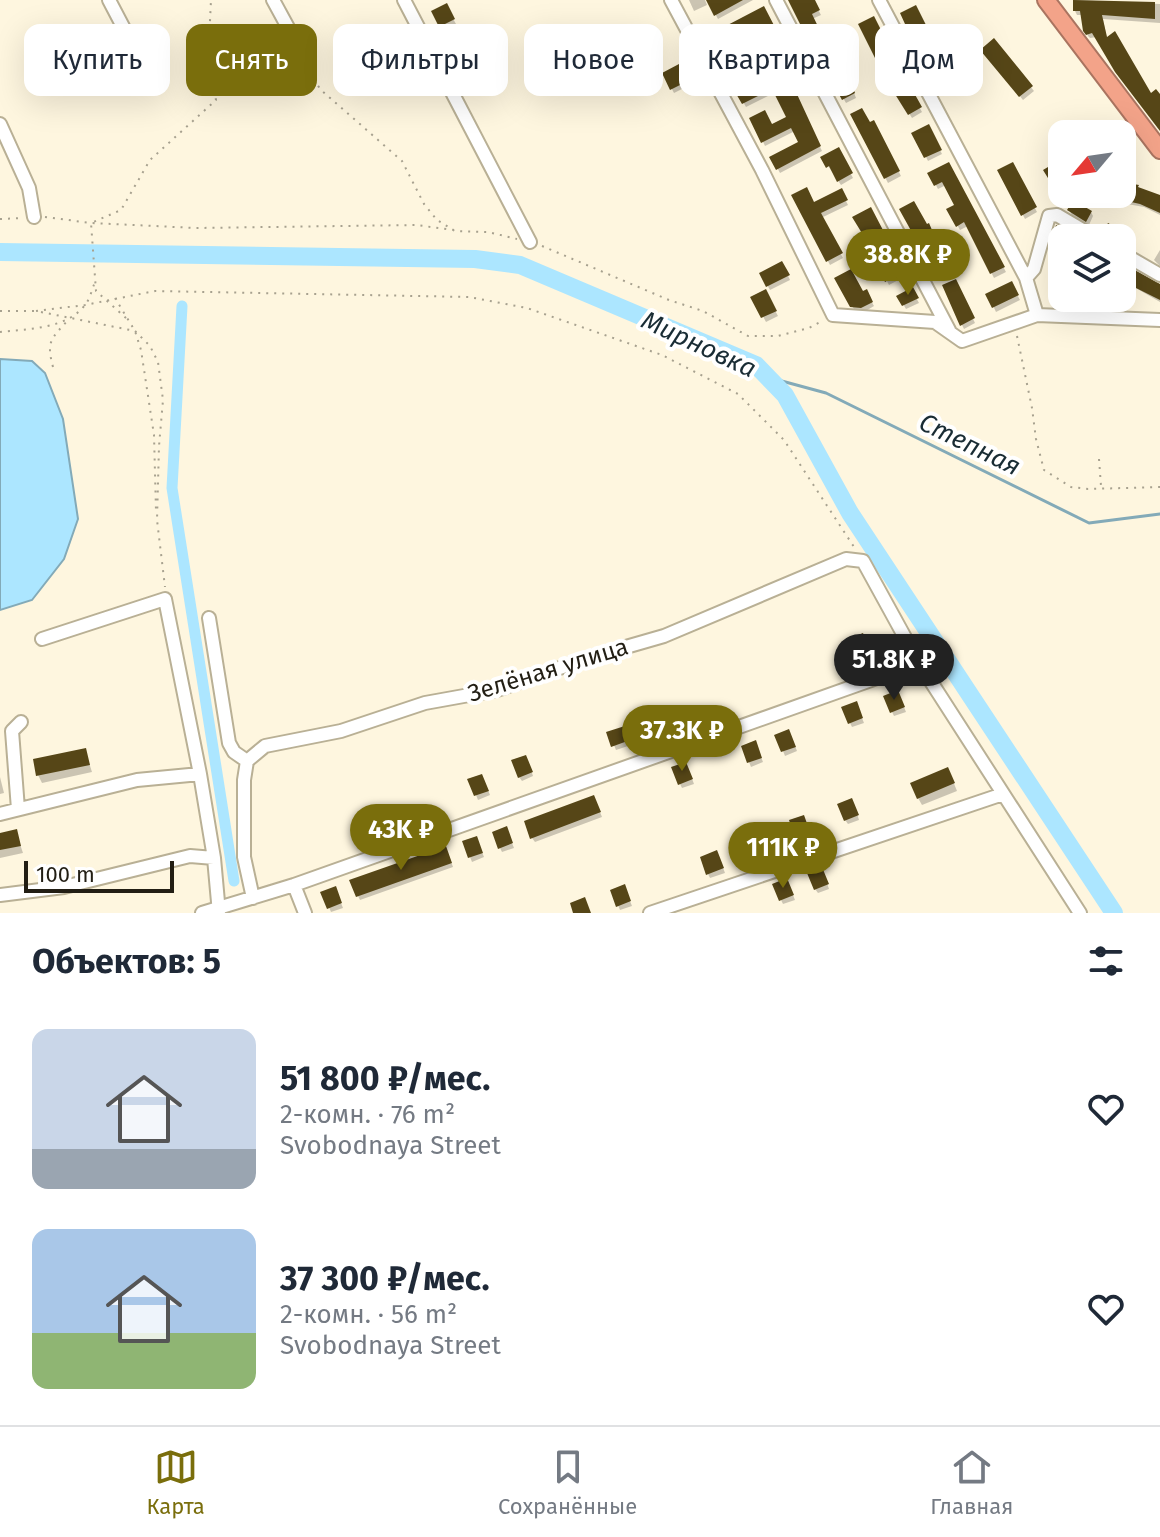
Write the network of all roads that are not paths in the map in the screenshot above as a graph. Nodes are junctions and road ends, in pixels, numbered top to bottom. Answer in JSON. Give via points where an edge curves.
{"nodes":[{"id":1,"x":109,"y":0,"type":"edge"},
{"id":2,"x":273,"y":0,"type":"edge"},
{"id":3,"x":404,"y":0,"type":"edge"},
{"id":4,"x":671,"y":0,"type":"edge"},
{"id":5,"x":776,"y":0,"type":"edge"},
{"id":6,"x":879,"y":0,"type":"edge"},
{"id":7,"x":1046,"y":0,"type":"edge"},
{"id":8,"x":122,"y":24,"type":"edge"},
{"id":9,"x":286,"y":24,"type":"edge"},
{"id":10,"x":0,"y":124,"type":"edge"},
{"id":11,"x":1160,"y":150,"type":"edge"},
{"id":12,"x":34,"y":217,"type":"road end"},
{"id":13,"x":1072,"y":224,"type":"edge"},
{"id":14,"x":530,"y":242,"type":"dead end"},
{"id":15,"x":1136,"y":261,"type":"edge"},
{"id":16,"x":1160,"y":275,"type":"edge"},
{"id":17,"x":1026,"y":278,"type":"junction"},
{"id":18,"x":1037,"y":315,"type":"junction"},
{"id":19,"x":1160,"y":320,"type":"edge"},
{"id":20,"x":951,"y":333,"type":"junction"},
{"id":21,"x":209,"y":618,"type":"dead end"},
{"id":22,"x":42,"y":639,"type":"dead end"},
{"id":23,"x":919,"y":663,"type":"junction"},
{"id":24,"x":21,"y":722,"type":"dead end"},
{"id":25,"x":247,"y":761,"type":"junction"},
{"id":26,"x":200,"y":774,"type":"junction"},
{"id":27,"x":1003,"y":794,"type":"junction"},
{"id":28,"x":18,"y":809,"type":"junction"},
{"id":29,"x":0,"y":814,"type":"edge"},
{"id":30,"x":214,"y":858,"type":"junction"},
{"id":31,"x":294,"y":885,"type":"junction"},
{"id":32,"x":0,"y":895,"type":"edge"},
{"id":33,"x":253,"y":898,"type":"junction"},
{"id":34,"x":219,"y":910,"type":"edge"},
{"id":35,"x":202,"y":913,"type":"edge"},
{"id":36,"x":305,"y":913,"type":"edge"},
{"id":37,"x":650,"y":913,"type":"edge"},
{"id":38,"x":1080,"y":913,"type":"edge"}],
"edges":[{"from":1,"to":8,"type":"street"},
{"from":2,"to":9,"type":"street"},
{"from":3,"to":14,"type":"street"},
{"from":4,"to":20,"type":"street","via":[[833,315],[935,322]]},
{"from":5,"to":20,"type":"street"},
{"from":6,"to":17,"type":"street"},
{"from":7,"to":11,"type":"highway"},
{"from":10,"to":12,"type":"street","via":[[29,188]]},
{"from":13,"to":17,"type":"street","via":[[1049,216],[1034,269]]},
{"from":15,"to":16,"type":"street"},
{"from":17,"to":18,"type":"street"},
{"from":18,"to":19,"type":"street"},
{"from":18,"to":20,"type":"street","via":[[962,341]]},
{"from":21,"to":25,"type":"street","via":[[229,743]]},
{"from":22,"to":26,"type":"street","via":[[165,599]]},
{"from":23,"to":25,"type":"street","name":"Зелёная улица","via":[[863,561],[846,559],[664,636],[497,690],[425,703],[341,731],[265,746]]},
{"from":23,"to":27,"type":"street"},
{"from":23,"to":31,"type":"street"},
{"from":24,"to":28,"type":"street","via":[[12,731]]},
{"from":25,"to":33,"type":"street","via":[[244,857]]},
{"from":26,"to":28,"type":"street","via":[[137,780]]},
{"from":26,"to":30,"type":"street"},
{"from":27,"to":37,"type":"street"},
{"from":27,"to":38,"type":"street"},
{"from":28,"to":29,"type":"street"},
{"from":30,"to":32,"type":"street","via":[[190,856],[64,887]]},
{"from":30,"to":34,"type":"street"},
{"from":31,"to":33,"type":"street"},
{"from":31,"to":36,"type":"street"},
{"from":33,"to":34,"type":"street"},
{"from":34,"to":35,"type":"street"}]}
